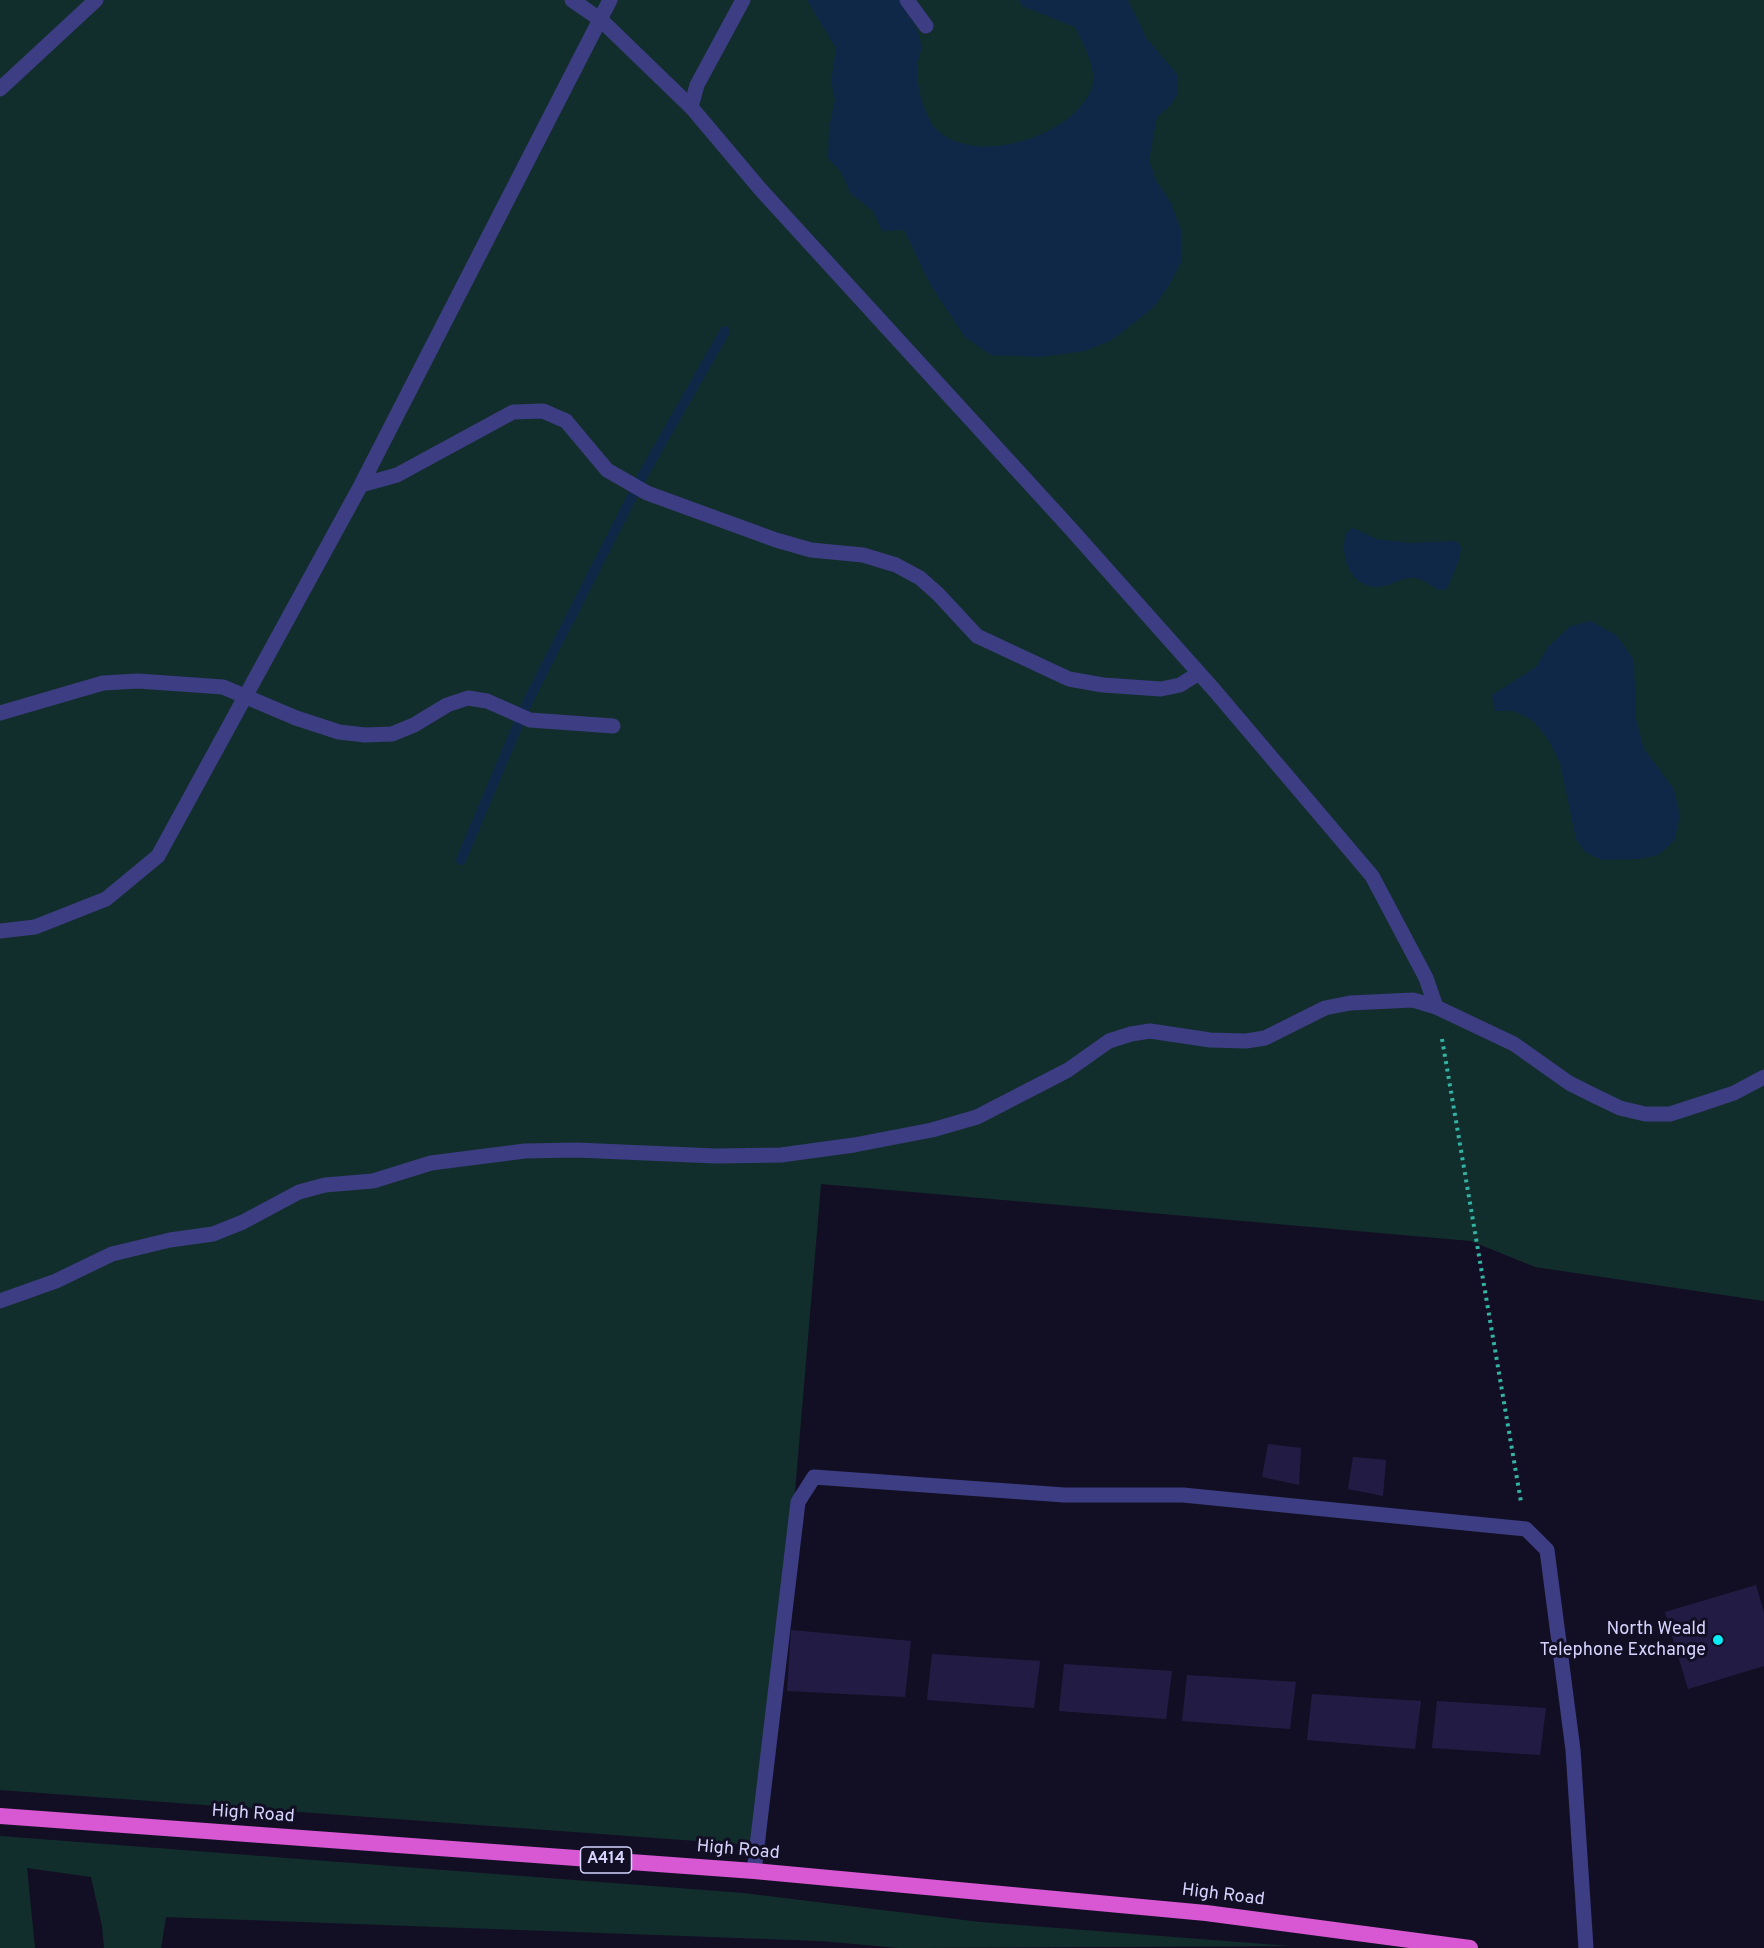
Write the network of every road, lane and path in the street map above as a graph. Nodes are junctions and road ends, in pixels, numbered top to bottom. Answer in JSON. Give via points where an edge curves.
{"nodes":[{"id":1,"x":96,"y":0,"type":"edge"},
{"id":2,"x":572,"y":0,"type":"edge"},
{"id":3,"x":610,"y":0,"type":"edge"},
{"id":4,"x":743,"y":0,"type":"edge"},
{"id":5,"x":907,"y":0,"type":"edge"},
{"id":6,"x":601,"y":20,"type":"junction"},
{"id":7,"x":926,"y":26,"type":"dead end"},
{"id":8,"x":0,"y":89,"type":"edge"},
{"id":9,"x":691,"y":107,"type":"junction"},
{"id":10,"x":361,"y":484,"type":"junction"},
{"id":11,"x":1199,"y":673,"type":"junction"},
{"id":12,"x":246,"y":698,"type":"junction"},
{"id":13,"x":0,"y":713,"type":"edge"},
{"id":14,"x":613,"y":726,"type":"dead end"},
{"id":15,"x":0,"y":931,"type":"edge"},
{"id":16,"x":1436,"y":1007,"type":"junction"},
{"id":17,"x":1764,"y":1077,"type":"edge"},
{"id":18,"x":0,"y":1301,"type":"edge"},
{"id":19,"x":1526,"y":1529,"type":"junction"},
{"id":20,"x":0,"y":1816,"type":"edge"},
{"id":21,"x":754,"y":1871,"type":"junction"},
{"id":22,"x":1470,"y":1948,"type":"edge"},
{"id":23,"x":1586,"y":1948,"type":"edge"}],
"edges":[{"from":1,"to":8,"type":"lane"},
{"from":2,"to":6,"type":"lane"},
{"from":3,"to":6,"type":"lane"},
{"from":4,"to":9,"type":"lane","via":[[697,85]]},
{"from":5,"to":7,"type":"lane"},
{"from":6,"to":9,"type":"lane"},
{"from":6,"to":10,"type":"lane"},
{"from":9,"to":11,"type":"lane","via":[[761,190]]},
{"from":10,"to":11,"type":"lane","via":[[397,475],[513,412],[543,411],[566,421],[607,470],[647,493],[776,540],[811,550],[863,555],[896,565],[920,578],[977,636],[1070,679],[1161,689],[1180,685]]},
{"from":10,"to":12,"type":"lane"},
{"from":11,"to":16,"type":"lane","via":[[1372,876],[1426,978]]},
{"from":12,"to":13,"type":"lane","via":[[223,687],[138,681],[103,683]]},
{"from":12,"to":14,"type":"lane","via":[[339,732],[365,735],[392,734],[468,698],[487,701],[530,720]]},
{"from":12,"to":15,"type":"lane","via":[[158,856],[106,899],[34,927]]},
{"from":16,"to":17,"type":"lane","via":[[1514,1044],[1586,1092],[1620,1108],[1645,1114],[1670,1114],[1734,1093]]},
{"from":16,"to":18,"type":"lane","via":[[1413,1000],[1350,1003],[1325,1008],[1265,1038],[1246,1041],[1150,1031],[1131,1034],[1109,1041],[1068,1070],[977,1117],[854,1145],[781,1155],[525,1151],[431,1163],[373,1181],[325,1185],[299,1192],[213,1234],[112,1254],[56,1281]]},
{"from":16,"to":19,"type":"path"},
{"from":19,"to":21,"type":"lane","via":[[1183,1495],[1064,1495],[814,1477],[798,1502]]},
{"from":19,"to":23,"type":"lane","via":[[1546,1550],[1573,1750]]},
{"from":20,"to":21,"type":"highway","name":"High Road","number":"A414"},
{"from":21,"to":22,"type":"highway","name":"High Road","number":"A414","via":[[1206,1913]]}]}
